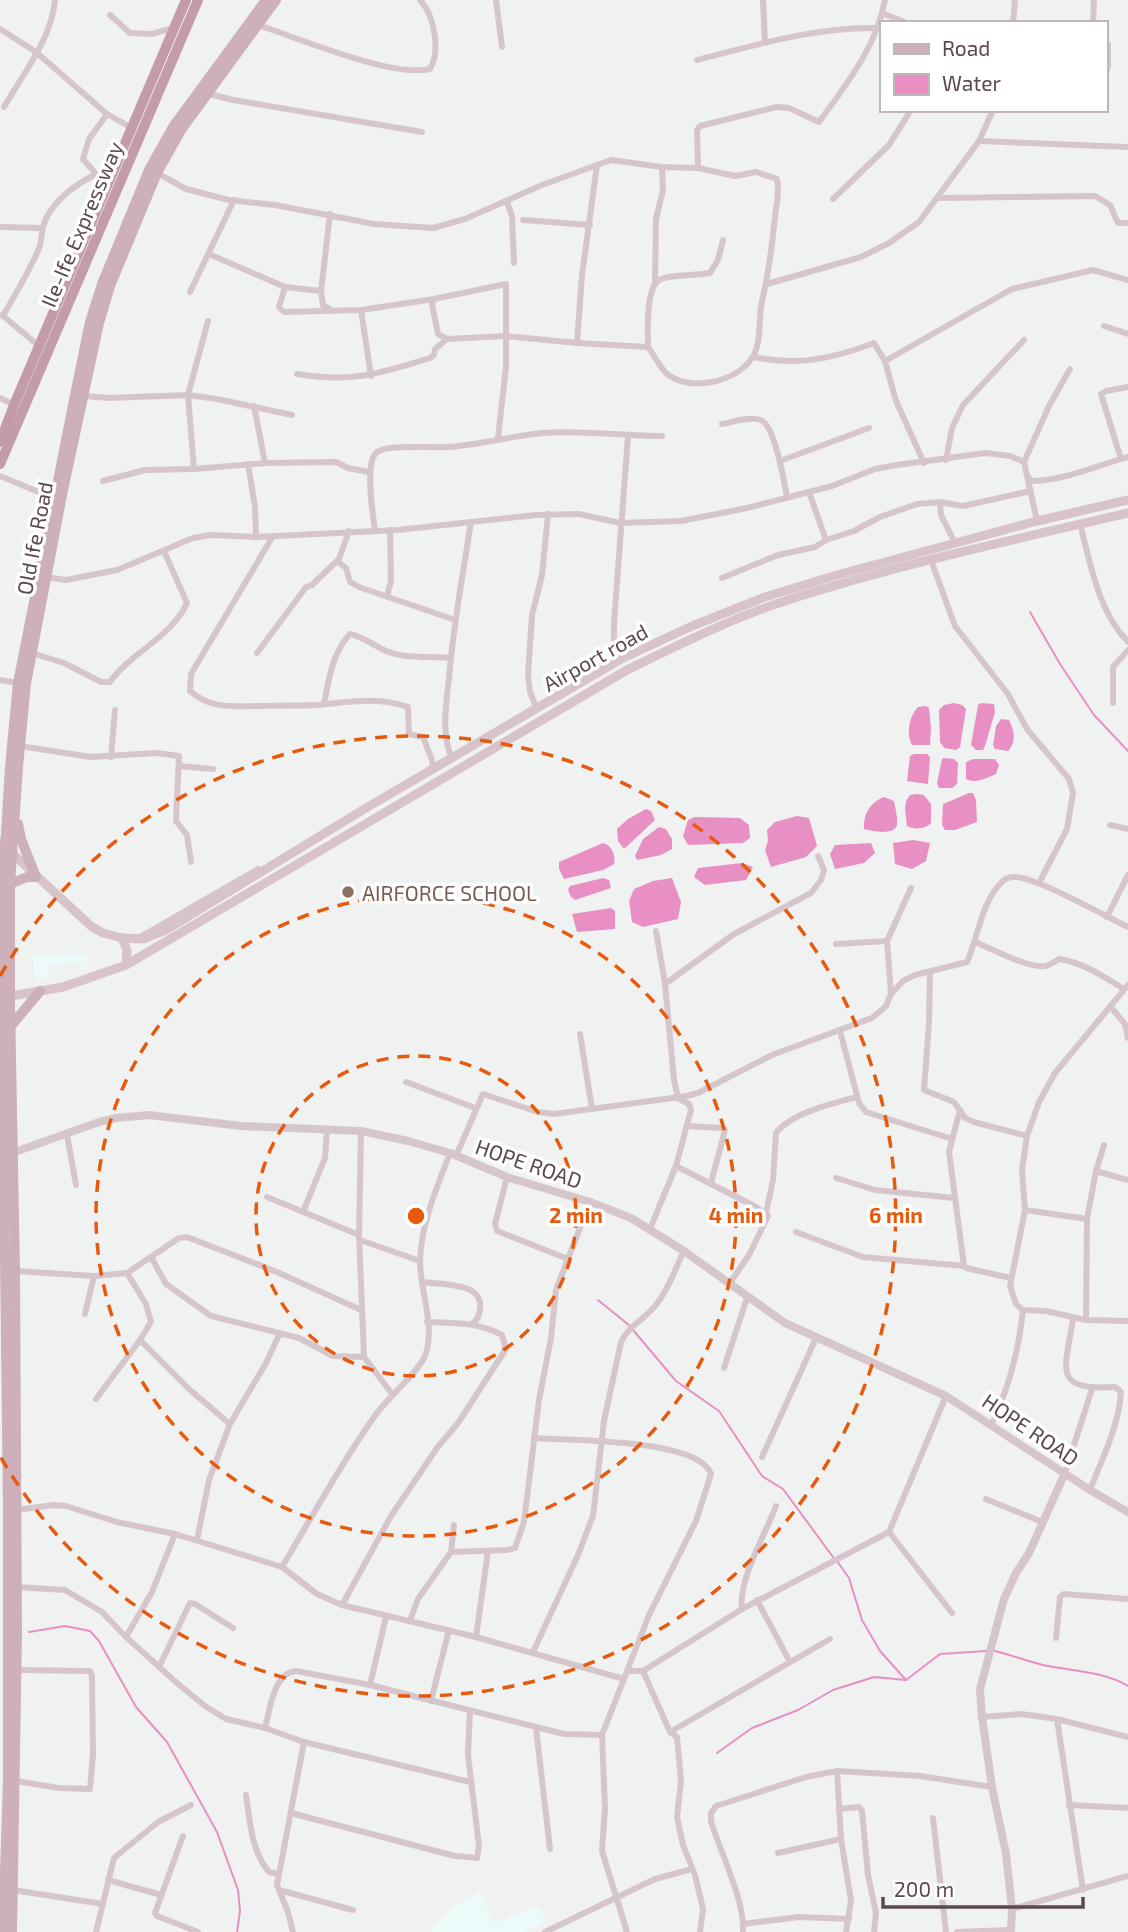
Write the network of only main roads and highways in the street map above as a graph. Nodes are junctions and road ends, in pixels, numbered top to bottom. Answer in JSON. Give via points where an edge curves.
{"nodes":[{"id":1,"x":186,"y":0,"type":"edge"},
{"id":2,"x":198,"y":0,"type":"edge"},
{"id":3,"x":266,"y":0,"type":"edge"},
{"id":4,"x":276,"y":0,"type":"edge"},
{"id":5,"x":0,"y":442,"type":"edge"},
{"id":6,"x":0,"y":464,"type":"edge"},
{"id":7,"x":62,"y":476,"type":"junction"},
{"id":8,"x":1128,"y":500,"type":"edge"},
{"id":9,"x":1128,"y":513,"type":"edge"},
{"id":10,"x":890,"y":566,"type":"junction"},
{"id":11,"x":7,"y":814,"type":"edge"},
{"id":12,"x":5,"y":847,"type":"edge"},
{"id":13,"x":279,"y":868,"type":"junction"},
{"id":14,"x":36,"y":877,"type":"junction"},
{"id":15,"x":3,"y":884,"type":"edge"},
{"id":16,"x":121,"y":938,"type":"junction"},
{"id":17,"x":126,"y":965,"type":"junction"},
{"id":18,"x":40,"y":991,"type":"junction"},
{"id":19,"x":4,"y":997,"type":"edge"},
{"id":20,"x":1,"y":1018,"type":"edge"},
{"id":21,"x":11,"y":1026,"type":"junction"},
{"id":22,"x":2,"y":1174,"type":"edge"},
{"id":23,"x":3,"y":1434,"type":"edge"},
{"id":24,"x":12,"y":1536,"type":"junction"},
{"id":25,"x":4,"y":1633,"type":"edge"},
{"id":26,"x":10,"y":1836,"type":"junction"},
{"id":27,"x":3,"y":1932,"type":"edge"},
{"id":28,"x":12,"y":1932,"type":"edge"}],
"edges":[{"from":1,"to":5,"type":"highway","name":"Ile-Ife Expressway"},
{"from":2,"to":6,"type":"highway","name":"Ile-Ife Expressway"},
{"from":3,"to":7,"type":"main road","name":"Old Ife Road","via":[[173,127],[129,215],[90,322]]},
{"from":4,"to":7,"type":"main road","name":"Old Ife Road","via":[[206,93],[157,173],[110,286]]},
{"from":7,"to":11,"type":"main road","name":"Old Ife Road"},
{"from":7,"to":11,"type":"main road","name":"Old Ife Road","via":[[53,498],[18,683]]},
{"from":8,"to":10,"type":"main road","name":"Airport road","via":[[955,543]]},
{"from":9,"to":10,"type":"main road","name":"Airport road"},
{"from":10,"to":13,"type":"main road","name":"Airport road","via":[[706,631],[627,670]]},
{"from":10,"to":13,"type":"main road","name":"Airport road","via":[[765,597],[621,659],[366,808]]},
{"from":11,"to":12,"type":"main road","name":"Old Ife Road"},
{"from":11,"to":14,"type":"main road"},
{"from":12,"to":14,"type":"main road"},
{"from":12,"to":15,"type":"main road","name":"Old Ife Road"},
{"from":13,"to":16,"type":"main road","name":"Airport road","via":[[153,936]]},
{"from":13,"to":17,"type":"main road","name":"Airport road"},
{"from":14,"to":15,"type":"main road"},
{"from":14,"to":16,"type":"main road","via":[[92,927]]},
{"from":15,"to":19,"type":"main road","name":"Old Ife Road"},
{"from":16,"to":17,"type":"main road","via":[[127,950]]},
{"from":17,"to":18,"type":"main road"},
{"from":18,"to":19,"type":"main road"},
{"from":18,"to":21,"type":"main road"},
{"from":19,"to":20,"type":"main road","name":"Old Ife Road"},
{"from":19,"to":21,"type":"main road","name":"Old Ife Road"},
{"from":20,"to":22,"type":"main road","name":"Old Ife Road"},
{"from":21,"to":24,"type":"main road","name":"Old Ife Road","via":[[16,1510]]},
{"from":22,"to":23,"type":"main road","name":"Old Ife Road"},
{"from":23,"to":24,"type":"main road","name":"Old Ife Road"},
{"from":24,"to":25,"type":"main road","name":"Old Ife Road"},
{"from":24,"to":26,"type":"main road","name":"Old Ife Road","via":[[17,1670],[16,1781]]},
{"from":25,"to":26,"type":"main road","name":"Old Ife Road"},
{"from":26,"to":27,"type":"main road","name":"Old Ife Road"},
{"from":26,"to":28,"type":"main road","name":"Old Ife Road"}]}
